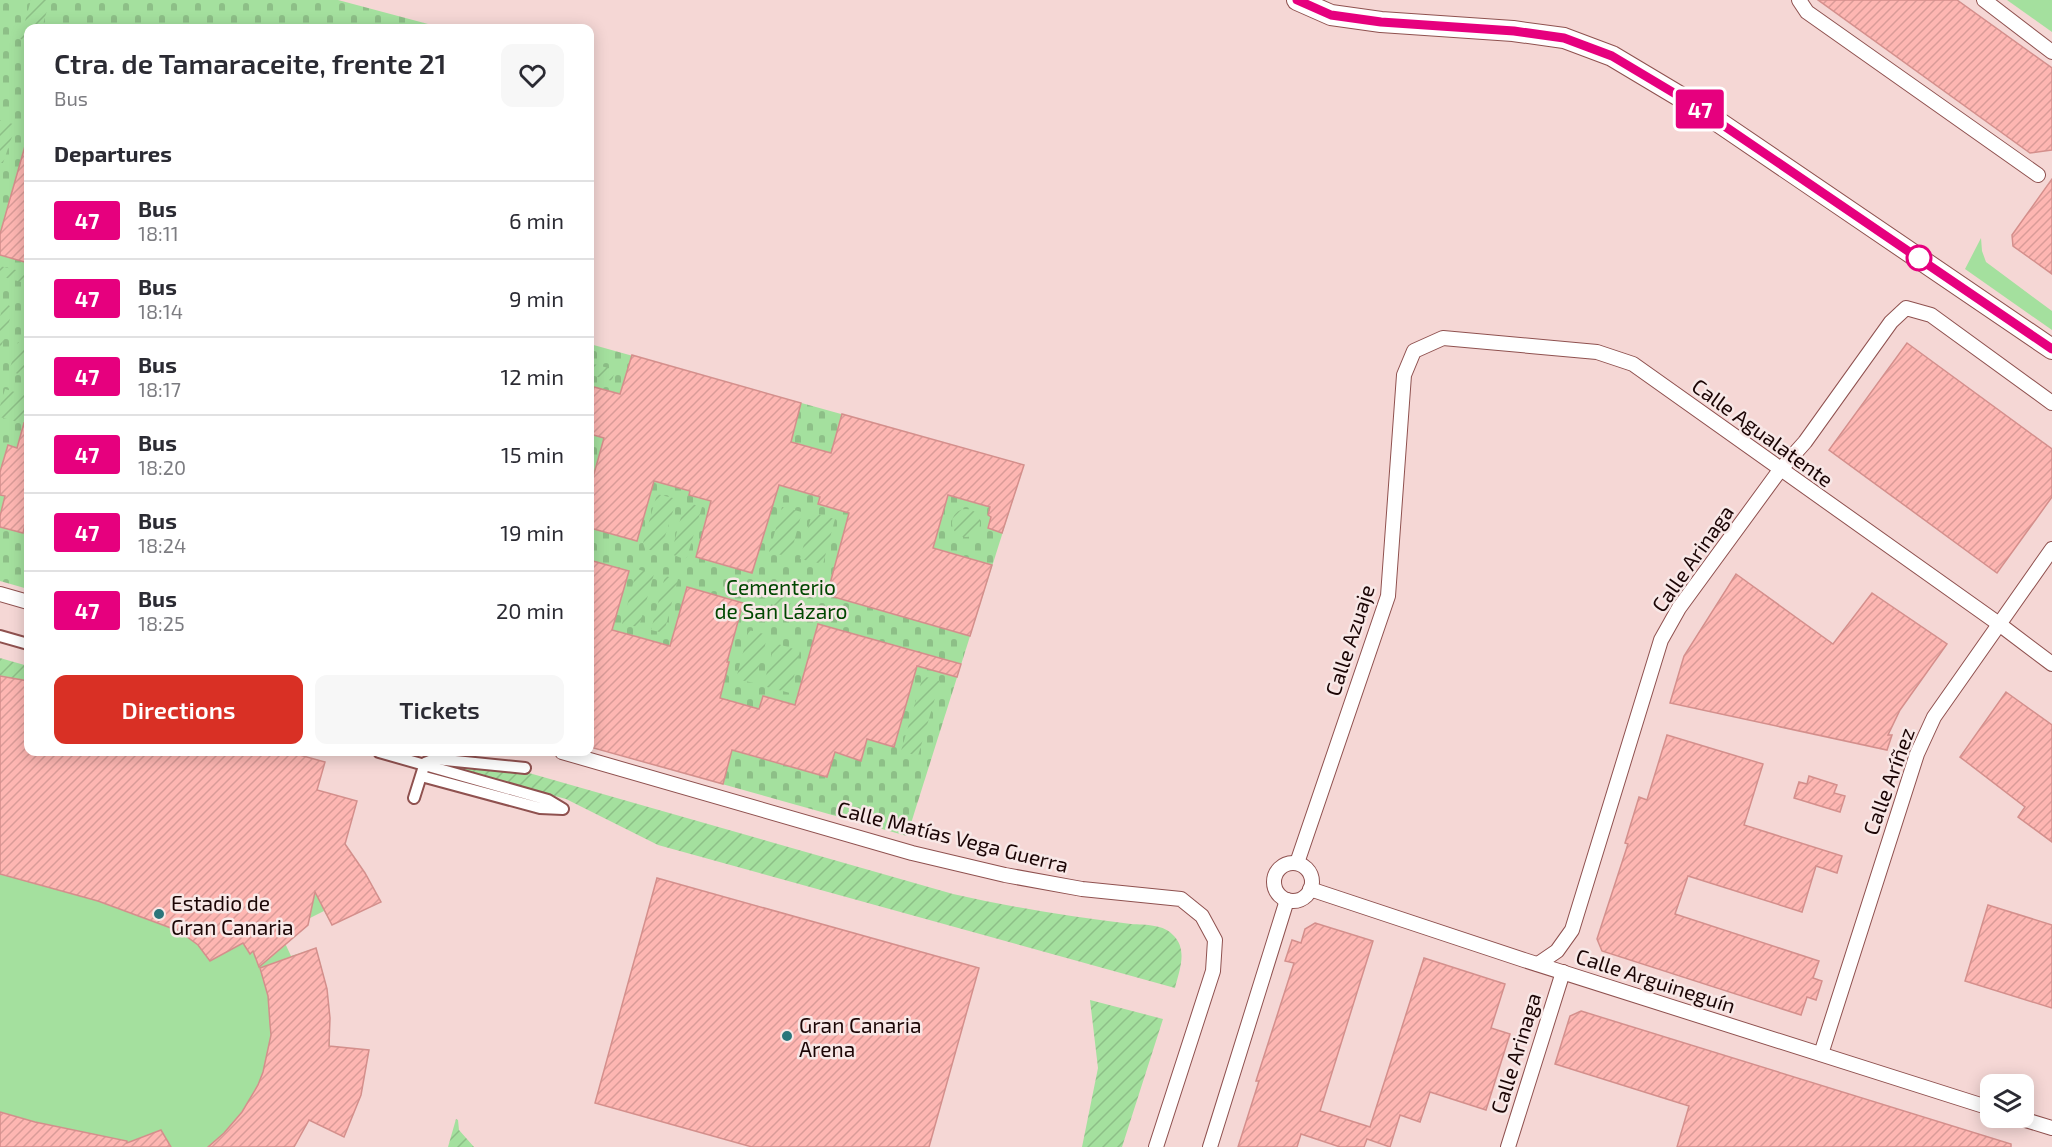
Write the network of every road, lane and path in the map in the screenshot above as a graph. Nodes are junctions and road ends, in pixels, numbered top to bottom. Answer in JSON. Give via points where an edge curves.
{"nodes":[{"id":1,"x":1297,"y":0,"type":"edge"},
{"id":2,"x":1799,"y":0,"type":"edge"},
{"id":3,"x":1984,"y":0,"type":"edge"},
{"id":4,"x":2052,"y":52,"type":"edge"},
{"id":5,"x":2038,"y":175,"type":"dead end"},
{"id":6,"x":2052,"y":349,"type":"edge"},
{"id":7,"x":1414,"y":351,"type":"joint"},
{"id":8,"x":2052,"y":403,"type":"edge"},
{"id":9,"x":1780,"y":470,"type":"junction"},
{"id":10,"x":2052,"y":549,"type":"edge"},
{"id":11,"x":0,"y":594,"type":"edge"},
{"id":12,"x":24,"y":601,"type":"edge"},
{"id":13,"x":1999,"y":624,"type":"junction"},
{"id":14,"x":0,"y":636,"type":"edge"},
{"id":15,"x":24,"y":643,"type":"edge"},
{"id":16,"x":2052,"y":664,"type":"edge"},
{"id":17,"x":396,"y":756,"type":"edge"},
{"id":18,"x":576,"y":756,"type":"edge"},
{"id":19,"x":425,"y":763,"type":"junction"},
{"id":20,"x":525,"y":768,"type":"dead end"},
{"id":21,"x":425,"y":777,"type":"dead end"},
{"id":22,"x":414,"y":798,"type":"dead end"},
{"id":23,"x":1297,"y":863,"type":"junction"},
{"id":24,"x":1310,"y":889,"type":"junction"},
{"id":25,"x":1287,"y":900,"type":"junction"},
{"id":26,"x":1538,"y":964,"type":"junction"},
{"id":27,"x":1563,"y":972,"type":"junction"},
{"id":28,"x":1821,"y":1054,"type":"junction"},
{"id":29,"x":1980,"y":1105,"type":"edge"},
{"id":30,"x":2034,"y":1123,"type":"edge"},
{"id":31,"x":2052,"y":1128,"type":"edge"},
{"id":32,"x":1156,"y":1147,"type":"edge"},
{"id":33,"x":1210,"y":1147,"type":"edge"},
{"id":34,"x":1508,"y":1147,"type":"edge"}],
"edges":[{"from":1,"to":6,"type":"main road","via":[[1331,15],[1564,38],[1612,56],[1689,102]]},
{"from":2,"to":5,"type":"street","via":[[1807,12]]},
{"from":3,"to":4,"type":"street"},
{"from":7,"to":9,"type":"street","name":"Calle Agualatente","via":[[1443,338],[1597,352],[1633,364]]},
{"from":7,"to":23,"type":"street","name":"Calle Azuaje","via":[[1404,375],[1388,596]]},
{"from":8,"to":9,"type":"street","name":"Calle Arinaga","via":[[1931,315],[1906,308],[1891,322],[1805,442]]},
{"from":9,"to":13,"type":"street","name":"Calle Agualatente"},
{"from":9,"to":26,"type":"street","name":"Calle Arinaga","via":[[1679,608],[1661,640],[1572,930],[1557,951]]},
{"from":10,"to":13,"type":"street","name":"Calle Aríñez"},
{"from":11,"to":12,"type":"street"},
{"from":13,"to":16,"type":"street","name":"Calle Agualatente"},
{"from":13,"to":28,"type":"street","name":"Calle Aríñez","via":[[1934,717],[1917,754]]},
{"from":14,"to":15,"type":"street"},
{"from":17,"to":19,"type":"street"},
{"from":18,"to":32,"type":"street","name":"Calle Matías Vega Guerra","via":[[912,853],[1082,889],[1180,899],[1202,916],[1215,940],[1213,971]]},
{"from":19,"to":20,"type":"street","via":[[435,759]]},
{"from":19,"to":21,"type":"street","via":[[548,800],[563,809],[540,808]]},
{"from":19,"to":22,"type":"street"},
{"from":23,"to":24,"type":"street","via":[[1311,876]]},
{"from":23,"to":25,"type":"street","via":[[1286,864],[1274,877],[1275,889]]},
{"from":24,"to":25,"type":"street","via":[[1303,898]]},
{"from":24,"to":26,"type":"street","name":"Calle Arguineguín"},
{"from":25,"to":33,"type":"street"},
{"from":26,"to":27,"type":"street","name":"Calle Arguineguín"},
{"from":27,"to":28,"type":"street","name":"Calle Arguineguín"},
{"from":27,"to":34,"type":"street","name":"Calle Arinaga"},
{"from":28,"to":29,"type":"street","name":"Calle Arguineguín"},
{"from":30,"to":31,"type":"street"}]}
